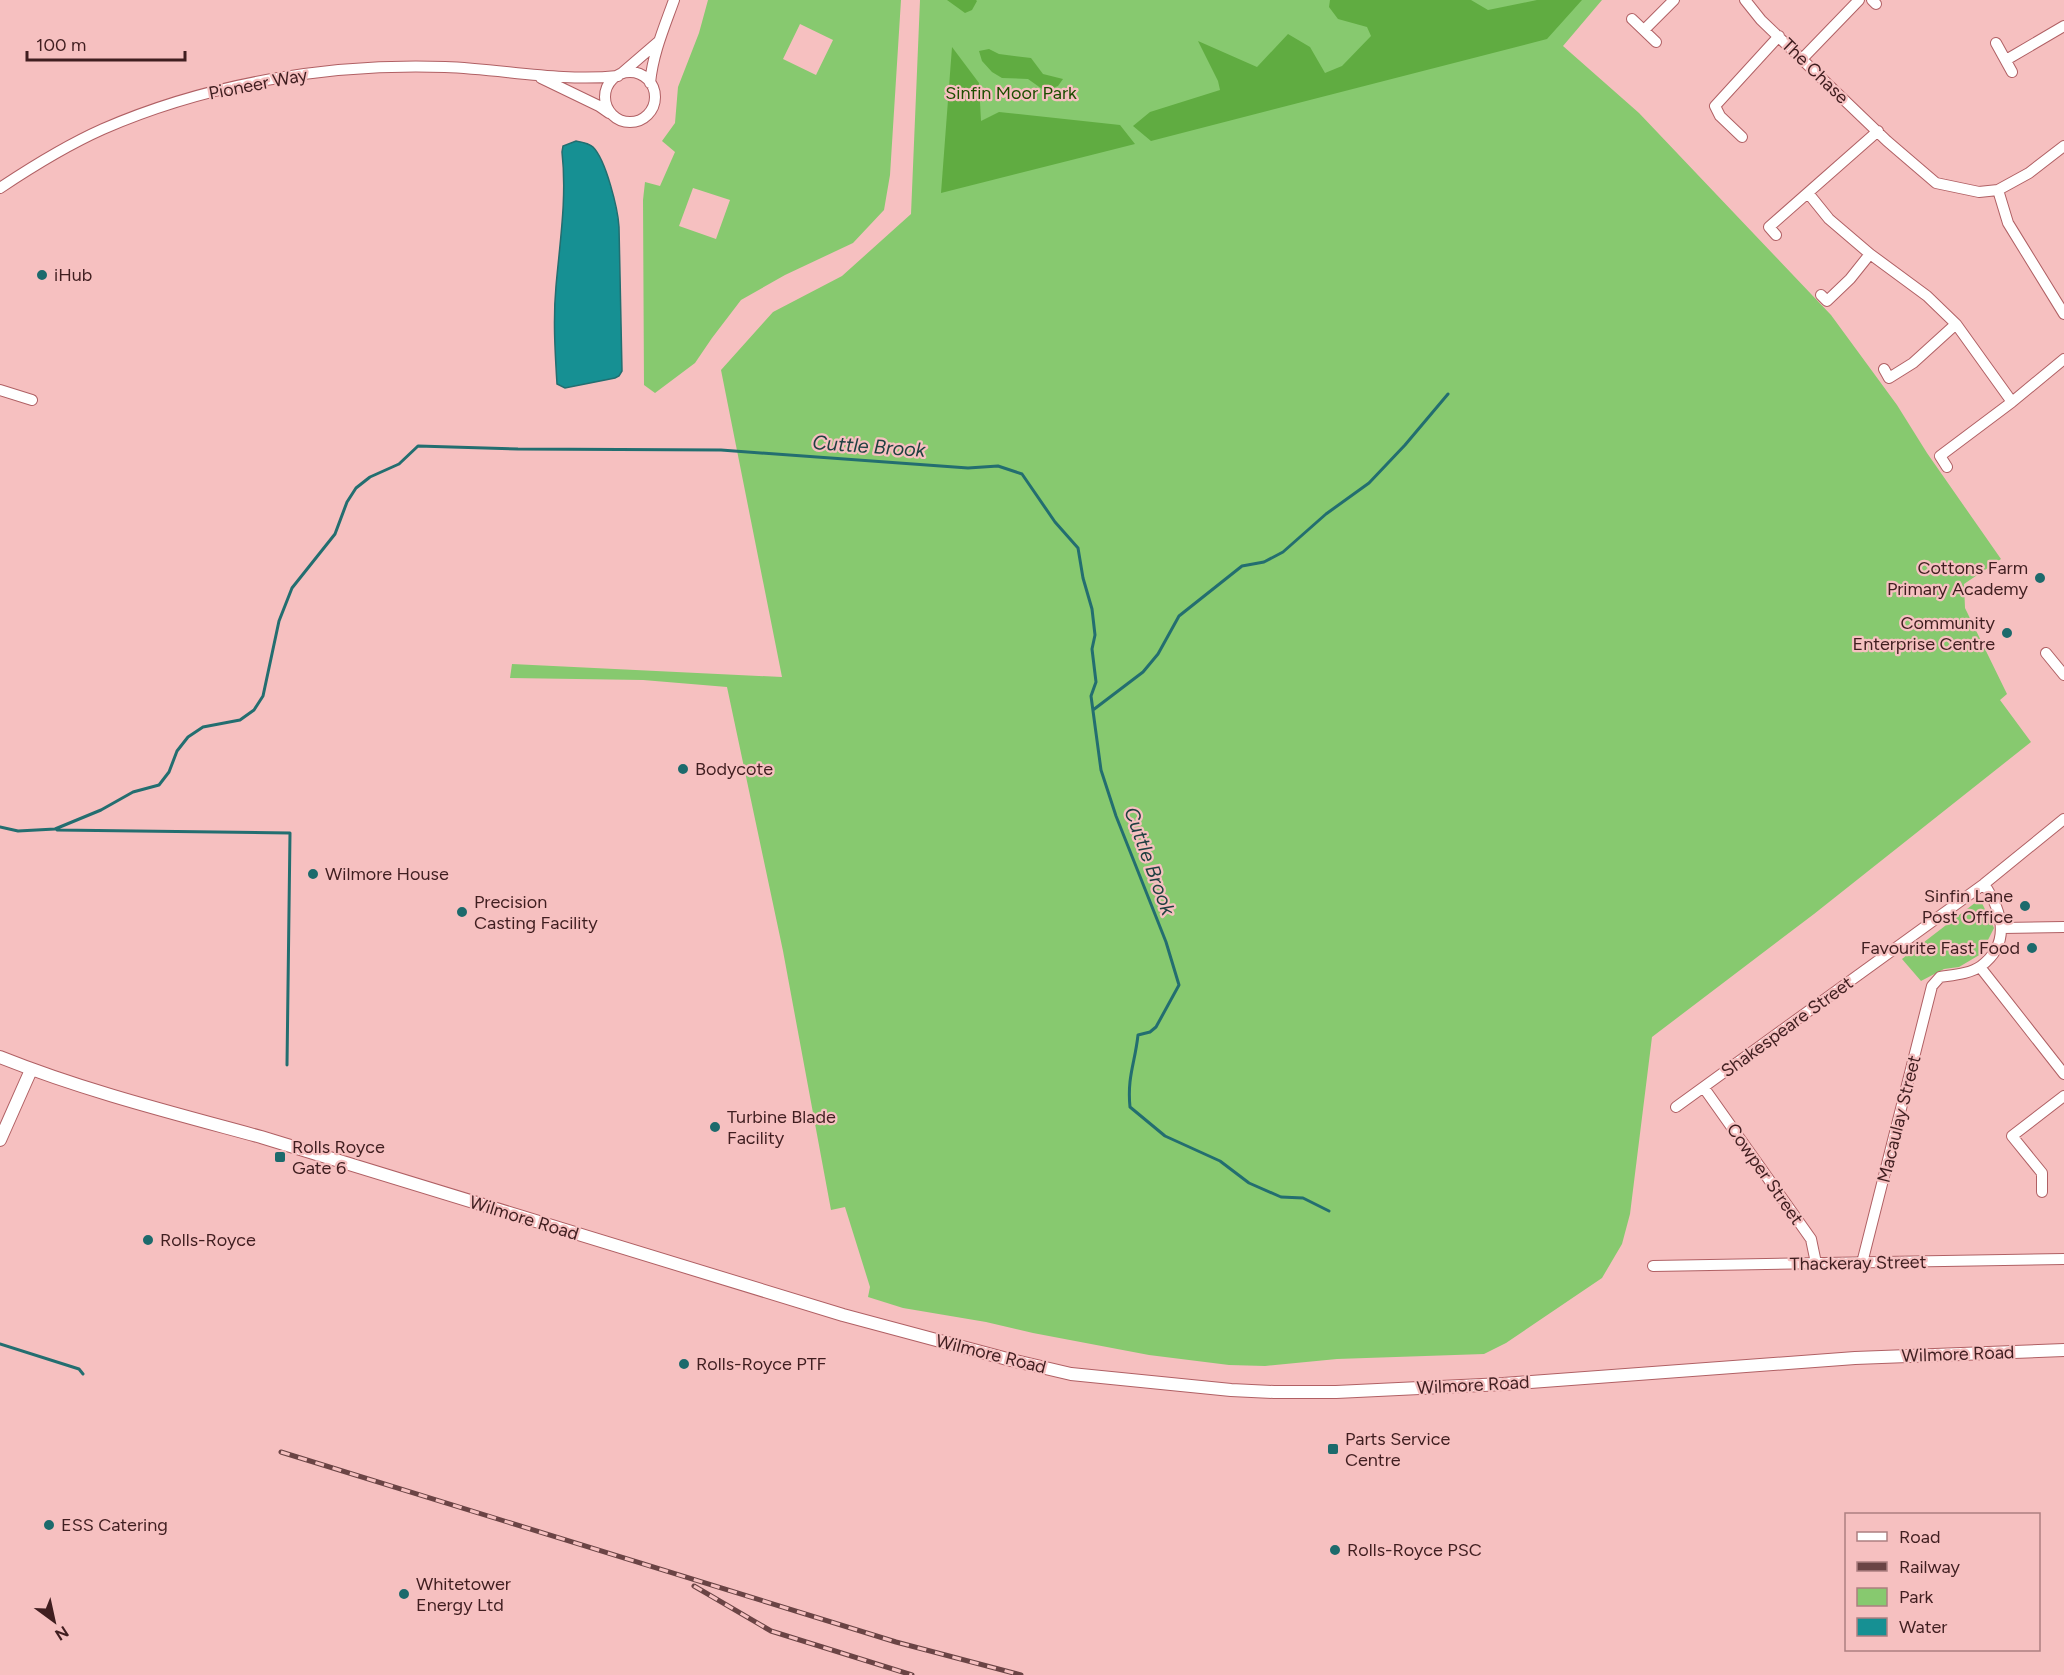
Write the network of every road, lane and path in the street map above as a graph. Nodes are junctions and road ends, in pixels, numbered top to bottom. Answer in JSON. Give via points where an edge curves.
{"nodes":[{"id":1,"x":674,"y":0,"type":"edge"},
{"id":2,"x":1674,"y":0,"type":"edge"},
{"id":3,"x":1745,"y":0,"type":"edge"},
{"id":4,"x":1859,"y":0,"type":"edge"},
{"id":5,"x":1632,"y":19,"type":"dead end"},
{"id":6,"x":2064,"y":26,"type":"edge"},
{"id":7,"x":1644,"y":30,"type":"junction"},
{"id":8,"x":1779,"y":36,"type":"junction"},
{"id":9,"x":658,"y":41,"type":"junction"},
{"id":10,"x":1656,"y":42,"type":"dead end"},
{"id":11,"x":1996,"y":43,"type":"dead end"},
{"id":12,"x":1802,"y":59,"type":"junction"},
{"id":13,"x":2006,"y":60,"type":"junction"},
{"id":14,"x":2012,"y":72,"type":"dead end"},
{"id":15,"x":619,"y":75,"type":"junction"},
{"id":16,"x":538,"y":76,"type":"junction"},
{"id":17,"x":650,"y":83,"type":"junction"},
{"id":18,"x":613,"y":115,"type":"junction"},
{"id":19,"x":1878,"y":131,"type":"junction"},
{"id":20,"x":1742,"y":137,"type":"dead end"},
{"id":21,"x":2064,"y":146,"type":"edge"},
{"id":22,"x":0,"y":188,"type":"edge"},
{"id":23,"x":1998,"y":190,"type":"junction"},
{"id":24,"x":1808,"y":194,"type":"junction"},
{"id":25,"x":1776,"y":235,"type":"dead end"},
{"id":26,"x":1870,"y":254,"type":"junction"},
{"id":27,"x":1821,"y":295,"type":"dead end"},
{"id":28,"x":2064,"y":314,"type":"edge"},
{"id":29,"x":1956,"y":324,"type":"junction"},
{"id":30,"x":2064,"y":359,"type":"edge"},
{"id":31,"x":1884,"y":369,"type":"dead end"},
{"id":32,"x":0,"y":390,"type":"edge"},
{"id":33,"x":32,"y":400,"type":"dead end"},
{"id":34,"x":2012,"y":402,"type":"junction"},
{"id":35,"x":1947,"y":466,"type":"dead end"},
{"id":36,"x":2046,"y":653,"type":"dead end"},
{"id":37,"x":2064,"y":675,"type":"edge"},
{"id":38,"x":2064,"y":819,"type":"edge"},
{"id":39,"x":1984,"y":884,"type":"junction"},
{"id":40,"x":2064,"y":927,"type":"edge"},
{"id":41,"x":2002,"y":928,"type":"junction"},
{"id":42,"x":1980,"y":967,"type":"junction"},
{"id":43,"x":0,"y":1057,"type":"edge"},
{"id":44,"x":31,"y":1070,"type":"junction"},
{"id":45,"x":2064,"y":1074,"type":"edge"},
{"id":46,"x":1704,"y":1088,"type":"junction"},
{"id":47,"x":2064,"y":1096,"type":"edge"},
{"id":48,"x":1676,"y":1107,"type":"dead end"},
{"id":49,"x":0,"y":1140,"type":"edge"},
{"id":50,"x":2042,"y":1192,"type":"dead end"},
{"id":51,"x":2064,"y":1259,"type":"edge"},
{"id":52,"x":1816,"y":1263,"type":"junction"},
{"id":53,"x":1862,"y":1263,"type":"junction"},
{"id":54,"x":1653,"y":1266,"type":"dead end"},
{"id":55,"x":2064,"y":1350,"type":"edge"}],
"edges":[{"from":1,"to":9,"type":"street"},
{"from":2,"to":7,"type":"street"},
{"from":3,"to":8,"type":"street","name":"The Chase"},
{"from":4,"to":12,"type":"street"},
{"from":5,"to":7,"type":"street"},
{"from":6,"to":13,"type":"street"},
{"from":7,"to":10,"type":"street"},
{"from":8,"to":12,"type":"street","name":"The Chase"},
{"from":8,"to":20,"type":"street","via":[[1715,106]]},
{"from":9,"to":15,"type":"street"},
{"from":9,"to":17,"type":"street"},
{"from":11,"to":13,"type":"street"},
{"from":12,"to":19,"type":"street","name":"The Chase"},
{"from":13,"to":14,"type":"street"},
{"from":15,"to":16,"type":"street","name":"Pioneer Way","via":[[591,79]]},
{"from":15,"to":17,"type":"street","via":[[634,73]]},
{"from":15,"to":18,"type":"street","via":[[606,91],[606,104]]},
{"from":16,"to":18,"type":"street","name":"Pioneer Way"},
{"from":16,"to":22,"type":"street","name":"Pioneer Way","via":[[473,68],[366,68],[232,87],[102,130]]},
{"from":17,"to":18,"type":"street","via":[[654,102],[643,118],[624,122]]},
{"from":19,"to":23,"type":"street","name":"The Chase","via":[[1936,183],[1979,192]]},
{"from":19,"to":24,"type":"street"},
{"from":21,"to":23,"type":"street","via":[[2029,174]]},
{"from":23,"to":28,"type":"street","via":[[2007,223]]},
{"from":24,"to":25,"type":"street","via":[[1769,226]]},
{"from":24,"to":26,"type":"street","via":[[1829,219]]},
{"from":26,"to":27,"type":"street","via":[[1827,302]]},
{"from":26,"to":29,"type":"street","via":[[1927,296]]},
{"from":29,"to":31,"type":"street","via":[[1913,363],[1889,378]]},
{"from":29,"to":34,"type":"street"},
{"from":30,"to":34,"type":"street"},
{"from":32,"to":33,"type":"street"},
{"from":34,"to":35,"type":"street","via":[[1940,456]]},
{"from":36,"to":37,"type":"street"},
{"from":38,"to":39,"type":"street","name":"Shakespeare Street"},
{"from":39,"to":41,"type":"street","via":[[1996,902]]},
{"from":39,"to":46,"type":"street","name":"Shakespeare Street"},
{"from":40,"to":41,"type":"street"},
{"from":41,"to":42,"type":"street","via":[[1995,952]]},
{"from":42,"to":45,"type":"street"},
{"from":42,"to":53,"type":"street","name":"Macaulay Street","via":[[1940,977],[1932,986]]},
{"from":43,"to":44,"type":"street","name":"Wilmore Road"},
{"from":44,"to":49,"type":"street"},
{"from":44,"to":55,"type":"street","name":"Wilmore Road","via":[[843,1315],[1071,1374],[1231,1390],[1336,1392],[1855,1358]]},
{"from":46,"to":48,"type":"street","name":"Shakespeare Street"},
{"from":46,"to":52,"type":"street","name":"Cowper Street","via":[[1811,1239]]},
{"from":47,"to":50,"type":"street","via":[[2012,1136],[2042,1173]]},
{"from":51,"to":53,"type":"street","name":"Thackeray Street"},
{"from":52,"to":53,"type":"street","name":"Thackeray Street"},
{"from":52,"to":54,"type":"street","name":"Thackeray Street"}]}
